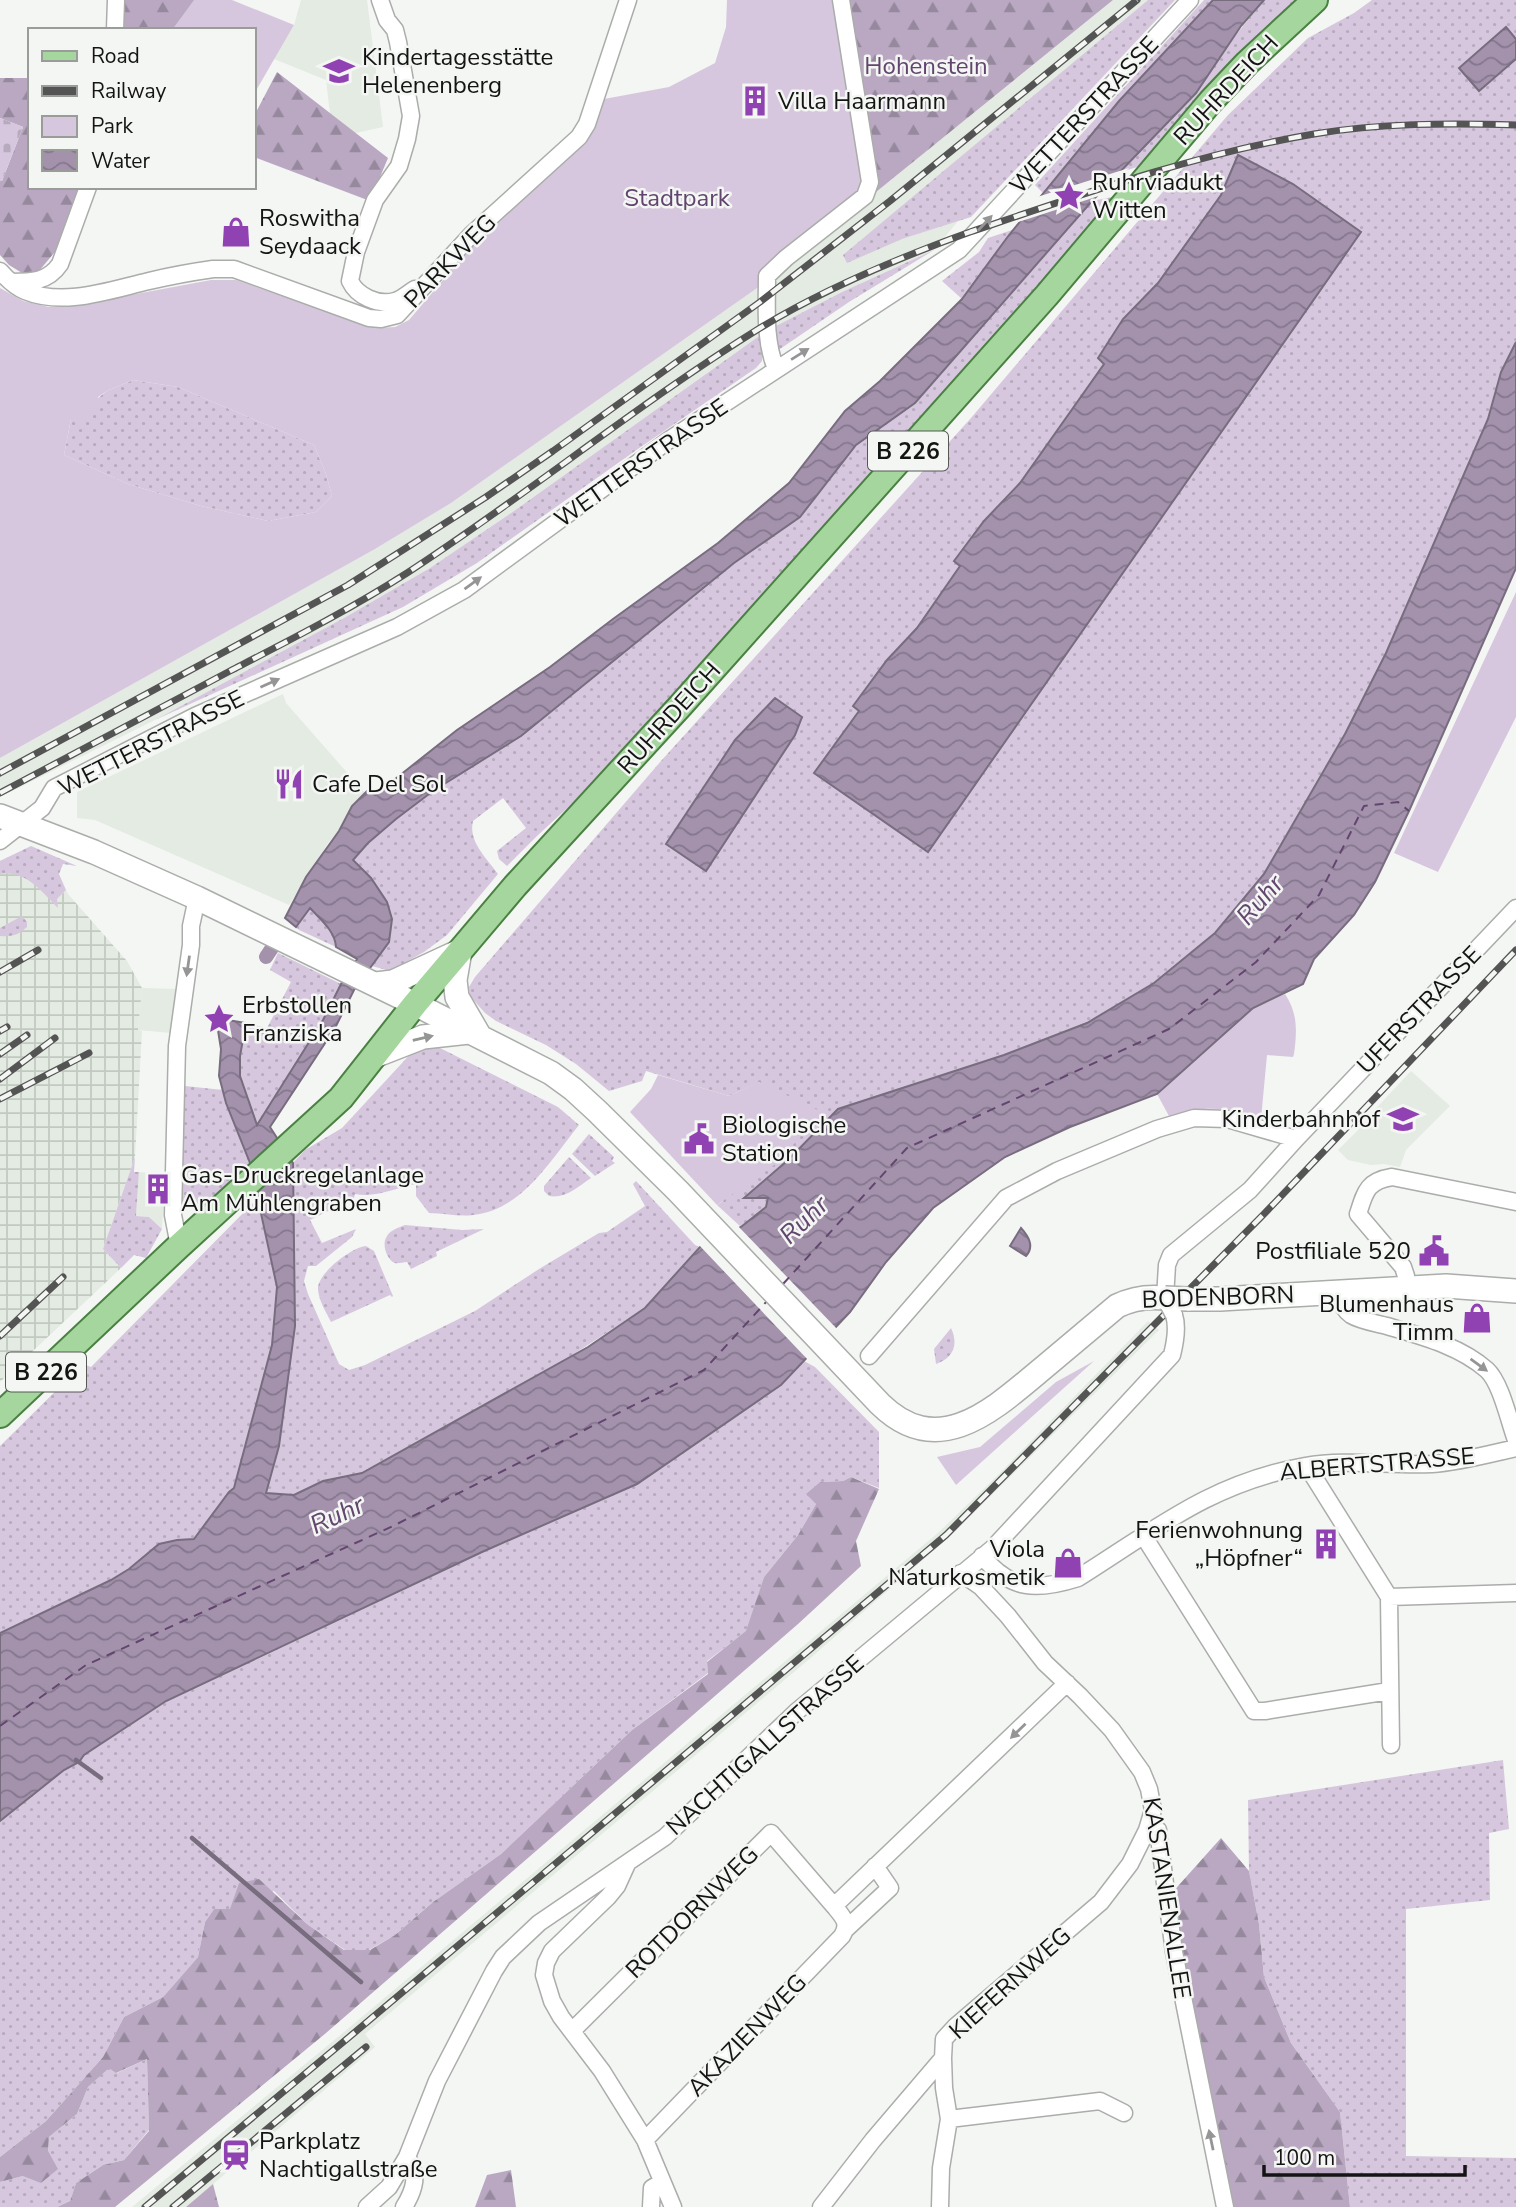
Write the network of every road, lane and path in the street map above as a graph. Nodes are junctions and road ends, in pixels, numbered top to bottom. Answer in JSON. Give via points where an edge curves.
{"nodes":[{"id":1,"x":116,"y":0,"type":"edge"},
{"id":2,"x":380,"y":0,"type":"edge"},
{"id":3,"x":392,"y":0,"type":"edge"},
{"id":4,"x":628,"y":0,"type":"edge"},
{"id":5,"x":841,"y":0,"type":"edge"},
{"id":6,"x":1190,"y":0,"type":"edge"},
{"id":7,"x":1315,"y":0,"type":"edge"},
{"id":8,"x":115,"y":28,"type":"edge"},
{"id":9,"x":395,"y":30,"type":"junction"},
{"id":10,"x":87,"y":189,"type":"edge"},
{"id":11,"x":5,"y":276,"type":"edge"},
{"id":12,"x":424,"y":287,"type":"junction"},
{"id":13,"x":776,"y":369,"type":"junction"},
{"id":14,"x":10,"y":820,"type":"edge"},
{"id":15,"x":0,"y":841,"type":"edge"},
{"id":16,"x":197,"y":898,"type":"junction"},
{"id":17,"x":1516,"y":908,"type":"edge"},
{"id":18,"x":460,"y":951,"type":"junction"},
{"id":19,"x":372,"y":983,"type":"junction"},
{"id":20,"x":415,"y":1004,"type":"junction"},
{"id":21,"x":476,"y":1034,"type":"junction"},
{"id":22,"x":377,"y":1055,"type":"junction"},
{"id":23,"x":1296,"y":1139,"type":"junction"},
{"id":24,"x":1516,"y":1202,"type":"edge"},
{"id":25,"x":179,"y":1246,"type":"junction"},
{"id":26,"x":1407,"y":1289,"type":"junction"},
{"id":27,"x":1516,"y":1291,"type":"edge"},
{"id":28,"x":1336,"y":1293,"type":"junction"},
{"id":29,"x":1170,"y":1299,"type":"junction"},
{"id":30,"x":870,"y":1356,"type":"dead end"},
{"id":31,"x":0,"y":1415,"type":"edge"},
{"id":32,"x":1516,"y":1440,"type":"edge"},
{"id":33,"x":1516,"y":1448,"type":"edge"},
{"id":34,"x":1307,"y":1466,"type":"junction"},
{"id":35,"x":1143,"y":1535,"type":"junction"},
{"id":36,"x":982,"y":1556,"type":"junction"},
{"id":37,"x":961,"y":1573,"type":"junction"},
{"id":38,"x":1516,"y":1593,"type":"edge"},
{"id":39,"x":1389,"y":1597,"type":"junction"},
{"id":40,"x":1067,"y":1683,"type":"junction"},
{"id":41,"x":1389,"y":1691,"type":"junction"},
{"id":42,"x":1391,"y":1745,"type":"dead end"},
{"id":43,"x":1150,"y":1825,"type":"junction"},
{"id":44,"x":627,"y":1864,"type":"junction"},
{"id":45,"x":876,"y":1866,"type":"junction"},
{"id":46,"x":834,"y":1906,"type":"junction"},
{"id":47,"x":846,"y":1929,"type":"junction"},
{"id":48,"x":573,"y":2030,"type":"junction"},
{"id":49,"x":943,"y":2058,"type":"junction"},
{"id":50,"x":1124,"y":2113,"type":"dead end"},
{"id":51,"x":949,"y":2119,"type":"junction"},
{"id":52,"x":645,"y":2140,"type":"junction"},
{"id":53,"x":407,"y":2157,"type":"junction"},
{"id":54,"x":662,"y":2182,"type":"junction"},
{"id":55,"x":367,"y":2207,"type":"edge"},
{"id":56,"x":404,"y":2207,"type":"edge"},
{"id":57,"x":651,"y":2207,"type":"edge"},
{"id":58,"x":673,"y":2207,"type":"edge"},
{"id":59,"x":821,"y":2207,"type":"edge"},
{"id":60,"x":940,"y":2207,"type":"edge"},
{"id":61,"x":1225,"y":2207,"type":"edge"}],
"edges":[{"from":1,"to":8,"type":"street"},
{"from":2,"to":9,"type":"street"},
{"from":3,"to":9,"type":"street"},
{"from":4,"to":12,"type":"street","name":"PARKWEG","via":[[579,137],[472,234]]},
{"from":5,"to":13,"type":"street","via":[[870,182],[865,196],[766,276],[768,342]]},
{"from":13,"to":6,"type":"street","name":"WETTERSTRASSE","one_way":true,"via":[[959,250]]},
{"from":7,"to":18,"type":"main road","name":"RUHRDEICH","number":"B 226","via":[[1211,101],[1038,306]]},
{"from":9,"to":12,"type":"street","via":[[411,117],[399,166],[376,200],[350,281],[367,298],[381,302]]},
{"from":10,"to":11,"type":"street","via":[[56,269],[39,280]]},
{"from":11,"to":12,"type":"street","name":"PARKWEG","via":[[22,290],[55,297],[84,296],[213,269],[234,270],[381,320],[402,312]]},
{"from":14,"to":13,"type":"street","name":"WETTERSTRASSE","one_way":true,"via":[[42,808],[54,788],[195,716],[397,627],[464,590],[669,440]]},
{"from":14,"to":15,"type":"street","name":"WETTERSTRASSE"},
{"from":14,"to":16,"type":"main road"},
{"from":16,"to":19,"type":"main road"},
{"from":16,"to":25,"type":"street","one_way":true,"via":[[177,1046],[173,1215]]},
{"from":17,"to":23,"type":"street","name":"UFERSTRASSE"},
{"from":18,"to":19,"type":"main road","via":[[393,982]]},
{"from":18,"to":20,"type":"main road","name":"RUHRDEICH","number":"B 226"},
{"from":18,"to":21,"type":"main road","via":[[455,989]]},
{"from":19,"to":20,"type":"main road"},
{"from":20,"to":21,"type":"main road"},
{"from":20,"to":22,"type":"main road","name":"RUHRDEICH","number":"B 226"},
{"from":22,"to":21,"type":"main road","one_way":true,"via":[[423,1037]]},
{"from":21,"to":29,"type":"main road","name":"BODENBORN","via":[[573,1089],[678,1191],[880,1404],[911,1424],[942,1429],[989,1412],[1116,1306],[1131,1299]]},
{"from":22,"to":25,"type":"main road","name":"RUHRDEICH","number":"B 226","via":[[341,1098]]},
{"from":23,"to":29,"type":"street","name":"UFERSTRASSE","via":[[1250,1190],[1171,1255],[1167,1265]]},
{"from":23,"to":30,"type":"street","via":[[1227,1118],[1194,1118],[1046,1177],[1006,1198]]},
{"from":24,"to":26,"type":"street","via":[[1392,1177],[1371,1185],[1358,1214],[1403,1267]]},
{"from":25,"to":31,"type":"main road","name":"RUHRDEICH","number":"B 226"},
{"from":26,"to":27,"type":"main road","name":"BODENBORN","via":[[1447,1286]]},
{"from":26,"to":28,"type":"main road","name":"BODENBORN"},
{"from":28,"to":29,"type":"main road","name":"BODENBORN"},
{"from":28,"to":32,"type":"street","one_way":true,"via":[[1353,1316],[1440,1343],[1487,1370]]},
{"from":29,"to":36,"type":"street","name":"NACHTIGALLSTRASSE","via":[[1175,1318],[1172,1355]]},
{"from":33,"to":34,"type":"street","name":"ALBERTSTRASSE","via":[[1436,1464]]},
{"from":34,"to":35,"type":"street","name":"ALBERTSTRASSE","via":[[1226,1488]]},
{"from":34,"to":39,"type":"street"},
{"from":35,"to":36,"type":"street","name":"ALBERTSTRASSE","via":[[1078,1578],[1035,1587],[1003,1577]]},
{"from":35,"to":41,"type":"street","via":[[1254,1710]]},
{"from":36,"to":37,"type":"street","name":"NACHTIGALLSTRASSE"},
{"from":37,"to":40,"type":"street","name":"KASTANIENALLEE","via":[[981,1587]]},
{"from":37,"to":44,"type":"street","name":"NACHTIGALLSTRASSE","via":[[796,1712],[664,1836]]},
{"from":38,"to":39,"type":"street"},
{"from":39,"to":41,"type":"street"},
{"from":40,"to":43,"type":"street","name":"KASTANIENALLEE","via":[[1112,1730],[1142,1772],[1153,1810]]},
{"from":40,"to":45,"type":"street","one_way":true},
{"from":41,"to":42,"type":"street"},
{"from":43,"to":49,"type":"street","name":"KIEFERNWEG","via":[[1130,1864],[1101,1902],[956,2026],[944,2039]]},
{"from":61,"to":43,"type":"street","name":"KASTANIENALLEE","one_way":true,"via":[[1174,1951],[1158,1830]]},
{"from":44,"to":48,"type":"street","via":[[617,1886],[552,1951],[546,1963],[546,1987]]},
{"from":44,"to":53,"type":"street","name":"NACHTIGALLSTRASSE","via":[[539,1923],[503,1957],[437,2081]]},
{"from":45,"to":46,"type":"street"},
{"from":45,"to":47,"type":"street","name":"AKAZIENWEG","via":[[890,1888]]},
{"from":46,"to":47,"type":"street","via":[[844,1917]]},
{"from":46,"to":48,"type":"street","name":"ROTDORNWEG","via":[[771,1833]]},
{"from":47,"to":52,"type":"street","name":"AKAZIENWEG"},
{"from":48,"to":52,"type":"street"},
{"from":49,"to":51,"type":"street"},
{"from":49,"to":59,"type":"street","name":"KIEFERNWEG"},
{"from":50,"to":51,"type":"street","via":[[1100,2101]]},
{"from":51,"to":60,"type":"street"},
{"from":52,"to":54,"type":"street"},
{"from":53,"to":55,"type":"street","name":"NACHTIGALLSTRASSE","via":[[389,2187]]},
{"from":53,"to":56,"type":"street","via":[[414,2167],[414,2181]]},
{"from":54,"to":57,"type":"street","via":[[652,2188]]},
{"from":54,"to":58,"type":"street"}]}
